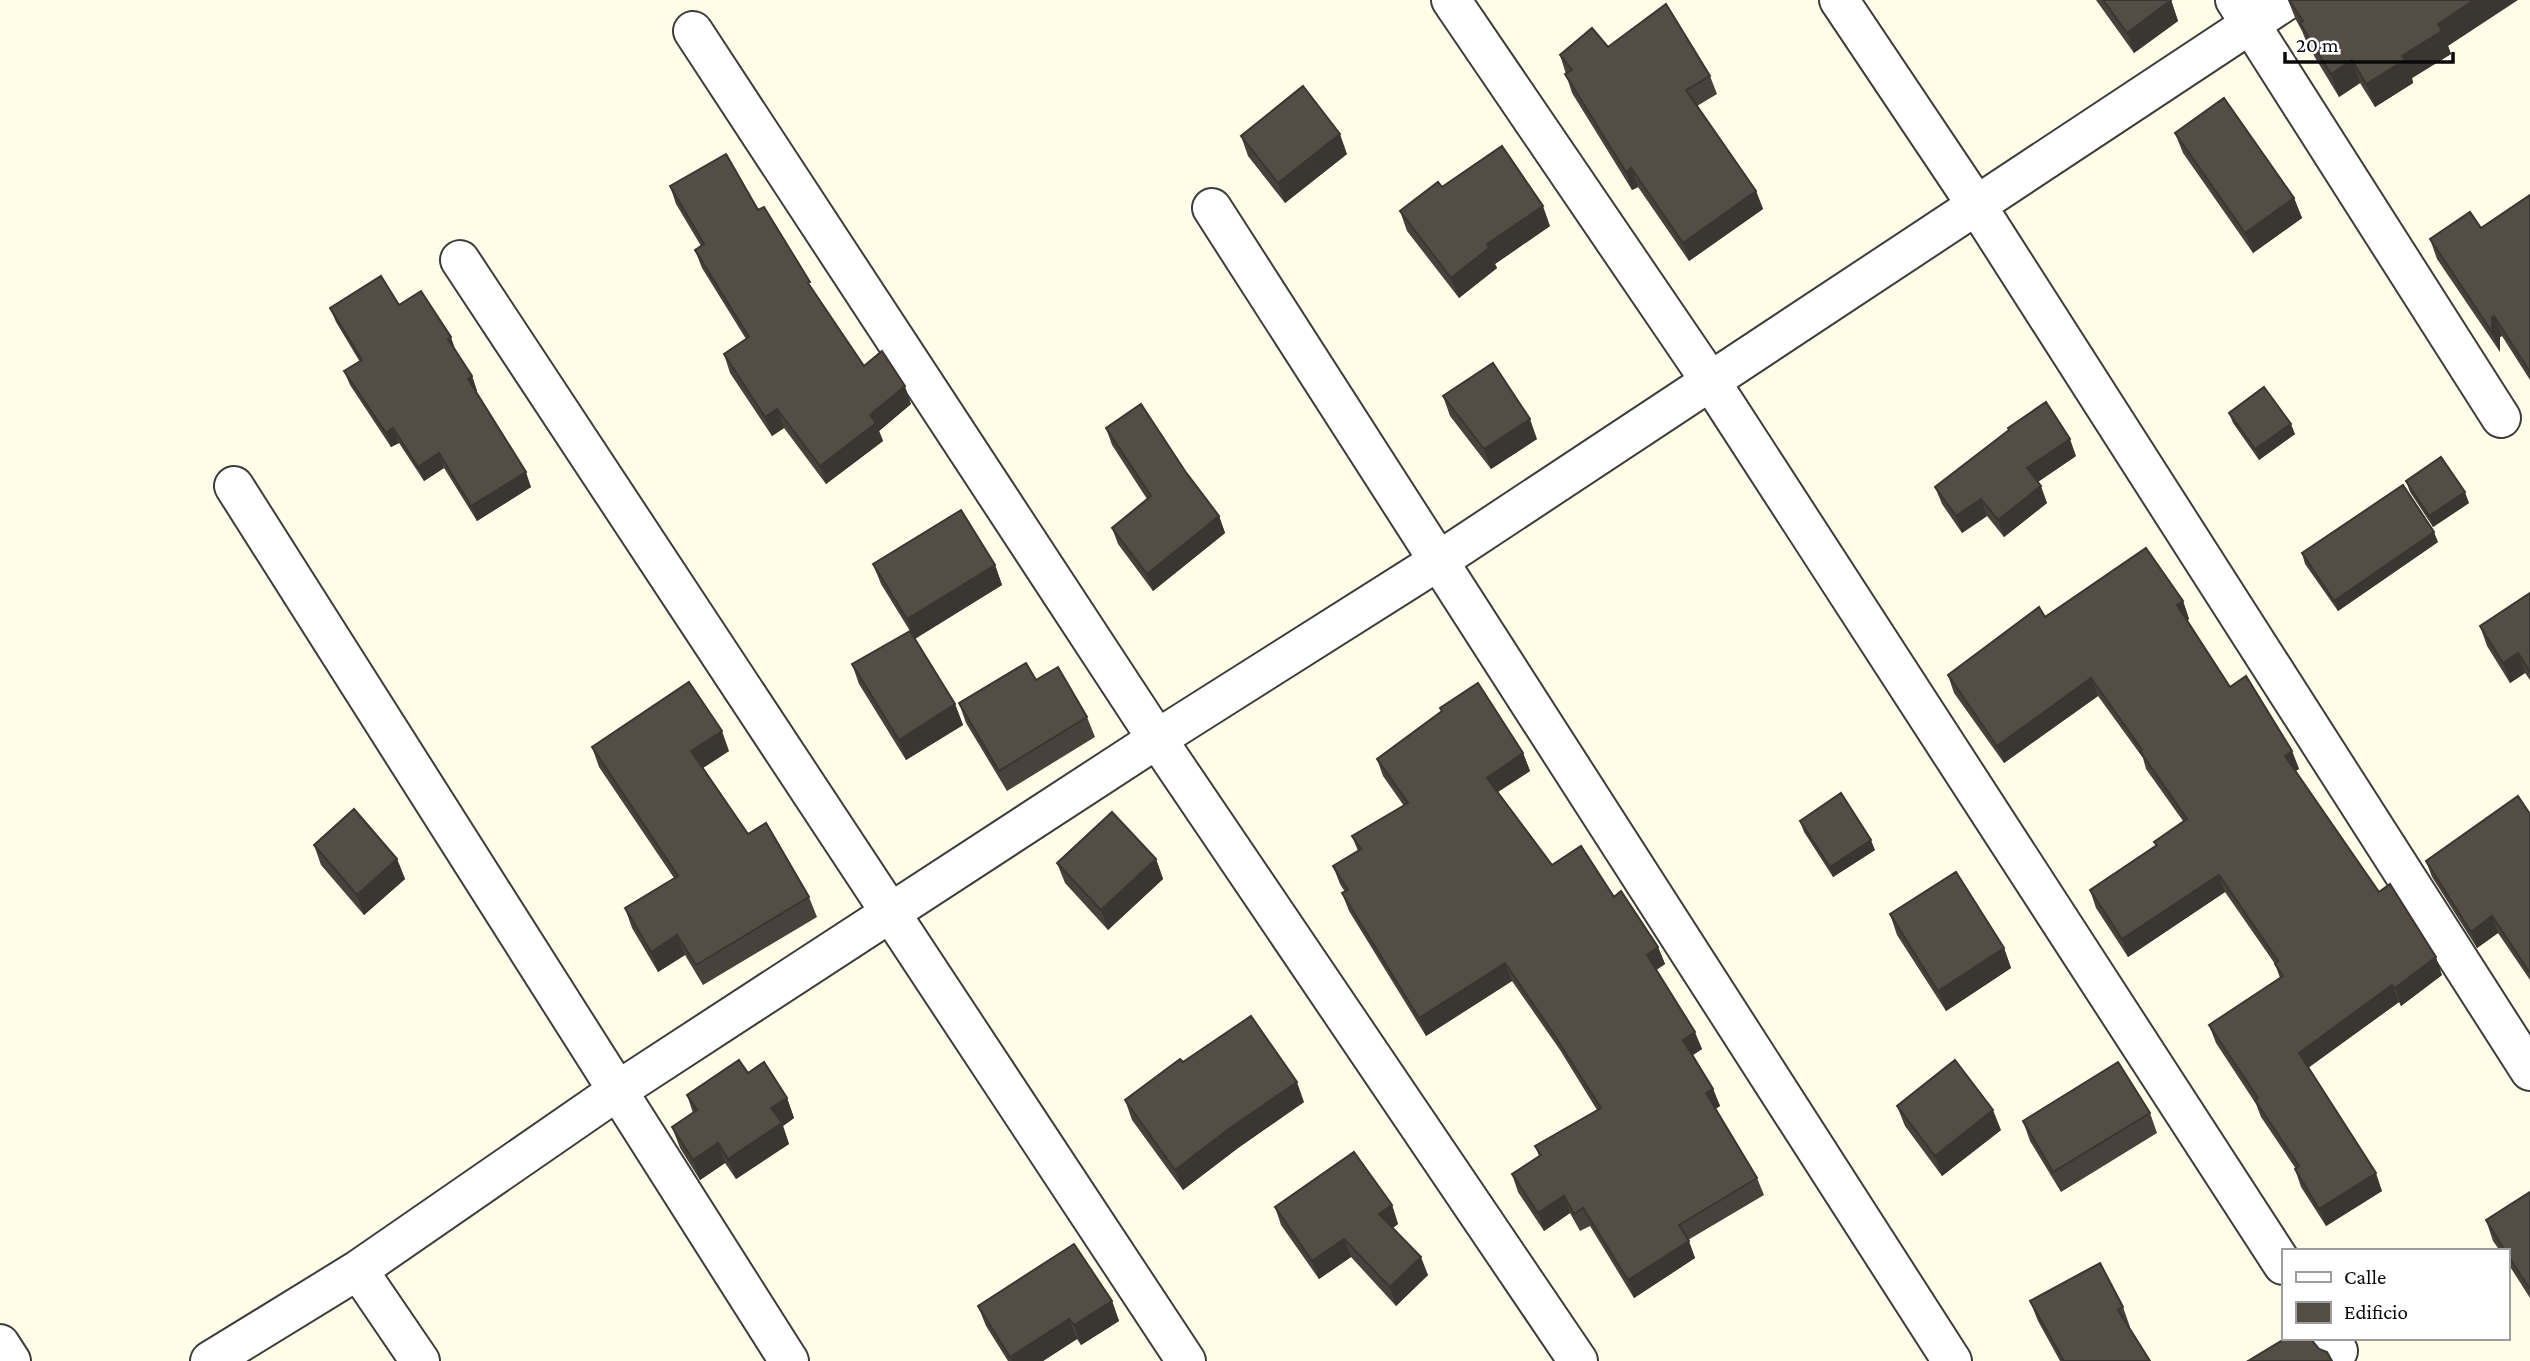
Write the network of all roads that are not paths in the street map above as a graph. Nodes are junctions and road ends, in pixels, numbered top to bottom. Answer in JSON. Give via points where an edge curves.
{"nodes":[{"id":1,"x":1451,"y":0,"type":"edge"},
{"id":2,"x":1839,"y":0,"type":"edge"},
{"id":3,"x":2287,"y":0,"type":"edge"},
{"id":4,"x":2243,"y":12,"type":"edge"},
{"id":5,"x":693,"y":31,"type":"dead end"},
{"id":6,"x":1977,"y":206,"type":"junction"},
{"id":7,"x":1212,"y":208,"type":"dead end"},
{"id":8,"x":460,"y":260,"type":"dead end"},
{"id":9,"x":1711,"y":382,"type":"junction"},
{"id":10,"x":2501,"y":418,"type":"dead end"},
{"id":11,"x":234,"y":485,"type":"dead end"},
{"id":12,"x":1440,"y":560,"type":"junction"},
{"id":13,"x":1157,"y":739,"type":"junction"},
{"id":14,"x":891,"y":912,"type":"junction"},
{"id":15,"x":2530,"y":1071,"type":"edge"},
{"id":16,"x":617,"y":1091,"type":"junction"},
{"id":17,"x":2282,"y":1263,"type":"edge"},
{"id":18,"x":358,"y":1270,"type":"junction"},
{"id":19,"x":0,"y":1344,"type":"edge"},
{"id":20,"x":11,"y":1361,"type":"edge"},
{"id":21,"x":210,"y":1361,"type":"edge"},
{"id":22,"x":420,"y":1361,"type":"edge"},
{"id":23,"x":789,"y":1361,"type":"edge"},
{"id":24,"x":1186,"y":1361,"type":"edge"},
{"id":25,"x":1578,"y":1361,"type":"edge"},
{"id":26,"x":1952,"y":1361,"type":"edge"}],
"edges":[{"from":1,"to":9,"type":"street"},
{"from":2,"to":6,"type":"street"},
{"from":3,"to":4,"type":"street"},
{"from":4,"to":6,"type":"street"},
{"from":4,"to":10,"type":"street"},
{"from":5,"to":13,"type":"street"},
{"from":6,"to":9,"type":"street"},
{"from":6,"to":15,"type":"street"},
{"from":7,"to":12,"type":"street"},
{"from":8,"to":14,"type":"street"},
{"from":9,"to":12,"type":"street"},
{"from":9,"to":17,"type":"street"},
{"from":11,"to":16,"type":"street"},
{"from":12,"to":13,"type":"street"},
{"from":12,"to":26,"type":"street"},
{"from":13,"to":14,"type":"street"},
{"from":13,"to":25,"type":"street"},
{"from":14,"to":16,"type":"street"},
{"from":14,"to":24,"type":"street"},
{"from":16,"to":18,"type":"street"},
{"from":16,"to":23,"type":"street"},
{"from":18,"to":21,"type":"street"},
{"from":18,"to":22,"type":"street"},
{"from":19,"to":20,"type":"street"}]}
